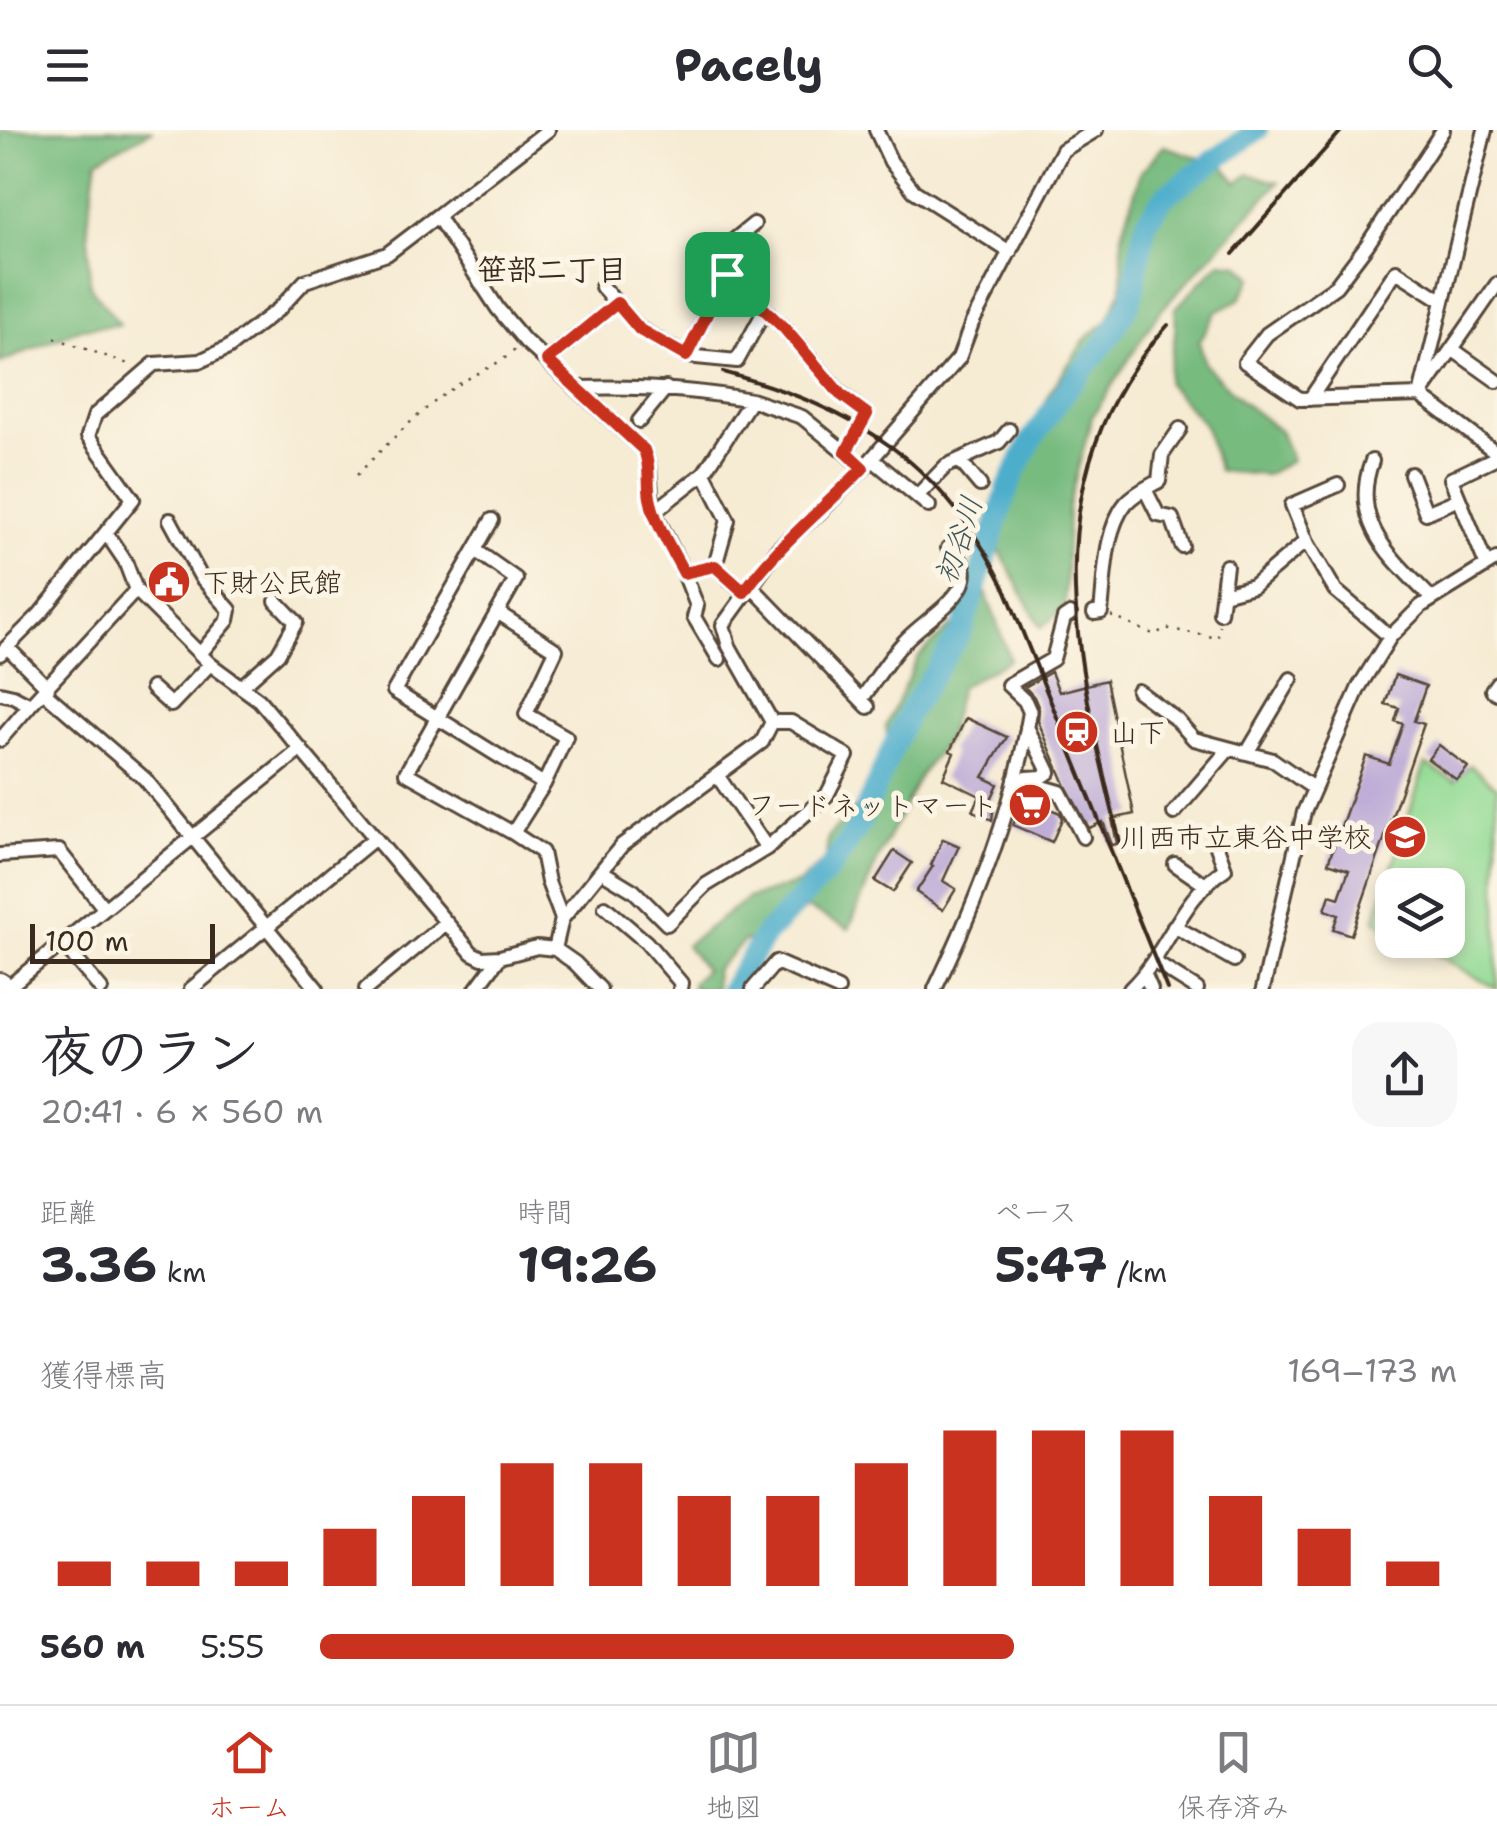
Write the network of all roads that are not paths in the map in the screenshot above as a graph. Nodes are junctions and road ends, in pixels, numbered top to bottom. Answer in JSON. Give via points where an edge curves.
{"nodes":[{"id":1,"x":548,"y":130,"type":"edge"},
{"id":2,"x":876,"y":130,"type":"edge"},
{"id":3,"x":1096,"y":130,"type":"edge"},
{"id":4,"x":1443,"y":130,"type":"edge"},
{"id":5,"x":1484,"y":130,"type":"edge"},
{"id":6,"x":437,"y":216,"type":"junction"},
{"id":7,"x":754,"y":224,"type":"dead end"},
{"id":8,"x":1010,"y":252,"type":"junction"},
{"id":9,"x":727,"y":274,"type":"junction"},
{"id":10,"x":1497,"y":284,"type":"edge"},
{"id":11,"x":602,"y":287,"type":"dead end"},
{"id":12,"x":1492,"y":301,"type":"edge"},
{"id":13,"x":1443,"y":302,"type":"junction"},
{"id":14,"x":617,"y":303,"type":"junction"},
{"id":15,"x":765,"y":310,"type":"junction"},
{"id":16,"x":1452,"y":349,"type":"junction"},
{"id":17,"x":686,"y":356,"type":"junction"},
{"id":18,"x":547,"y":360,"type":"junction"},
{"id":19,"x":1497,"y":381,"type":"edge"},
{"id":20,"x":576,"y":388,"type":"junction"},
{"id":21,"x":666,"y":388,"type":"junction"},
{"id":22,"x":1420,"y":394,"type":"junction"},
{"id":23,"x":1310,"y":399,"type":"junction"},
{"id":24,"x":751,"y":400,"type":"junction"},
{"id":25,"x":638,"y":422,"type":"dead end"},
{"id":26,"x":1180,"y":428,"type":"dead end"},
{"id":27,"x":1009,"y":430,"type":"dead end"},
{"id":28,"x":846,"y":452,"type":"junction"},
{"id":29,"x":1497,"y":455,"type":"edge"},
{"id":30,"x":959,"y":460,"type":"junction"},
{"id":31,"x":1372,"y":461,"type":"dead end"},
{"id":32,"x":868,"y":464,"type":"junction"},
{"id":33,"x":704,"y":473,"type":"junction"},
{"id":34,"x":1411,"y":474,"type":"dead end"},
{"id":35,"x":980,"y":485,"type":"dead end"},
{"id":36,"x":1338,"y":485,"type":"dead end"},
{"id":37,"x":1144,"y":489,"type":"junction"},
{"id":38,"x":918,"y":496,"type":"junction"},
{"id":39,"x":1459,"y":499,"type":"junction"},
{"id":40,"x":929,"y":506,"type":"dead end"},
{"id":41,"x":654,"y":512,"type":"junction"},
{"id":42,"x":170,"y":520,"type":"dead end"},
{"id":43,"x":492,"y":520,"type":"dead end"},
{"id":44,"x":106,"y":533,"type":"junction"},
{"id":45,"x":1306,"y":541,"type":"junction"},
{"id":46,"x":1182,"y":546,"type":"dead end"},
{"id":47,"x":948,"y":548,"type":"dead end"},
{"id":48,"x":474,"y":550,"type":"junction"},
{"id":49,"x":1491,"y":562,"type":"edge"},
{"id":50,"x":715,"y":566,"type":"junction"},
{"id":51,"x":1226,"y":566,"type":"dead end"},
{"id":52,"x":684,"y":573,"type":"junction"},
{"id":53,"x":746,"y":588,"type":"junction"},
{"id":54,"x":136,"y":590,"type":"junction"},
{"id":55,"x":1223,"y":594,"type":"junction"},
{"id":56,"x":1431,"y":598,"type":"junction"},
{"id":57,"x":276,"y":601,"type":"dead end"},
{"id":58,"x":498,"y":612,"type":"junction"},
{"id":59,"x":1098,"y":612,"type":"road end"},
{"id":60,"x":1220,"y":613,"type":"dead end"},
{"id":61,"x":1070,"y":614,"type":"dead end"},
{"id":62,"x":1390,"y":637,"type":"junction"},
{"id":63,"x":4,"y":651,"type":"edge"},
{"id":64,"x":205,"y":659,"type":"junction"},
{"id":65,"x":719,"y":659,"type":"dead end"},
{"id":66,"x":1292,"y":680,"type":"dead end"},
{"id":67,"x":1497,"y":682,"type":"edge"},
{"id":68,"x":241,"y":687,"type":"junction"},
{"id":69,"x":152,"y":688,"type":"dead end"},
{"id":70,"x":46,"y":690,"type":"junction"},
{"id":71,"x":1138,"y":690,"type":"dead end"},
{"id":72,"x":0,"y":693,"type":"edge"},
{"id":73,"x":1497,"y":694,"type":"edge"},
{"id":74,"x":30,"y":705,"type":"junction"},
{"id":75,"x":438,"y":718,"type":"junction"},
{"id":76,"x":772,"y":722,"type":"junction"},
{"id":77,"x":1027,"y":727,"type":"junction"},
{"id":78,"x":0,"y":740,"type":"edge"},
{"id":79,"x":300,"y":748,"type":"junction"},
{"id":80,"x":1229,"y":748,"type":"junction"},
{"id":81,"x":1247,"y":753,"type":"junction"},
{"id":82,"x":717,"y":776,"type":"junction"},
{"id":83,"x":1015,"y":779,"type":"junction"},
{"id":84,"x":544,"y":784,"type":"junction"},
{"id":85,"x":1313,"y":788,"type":"junction"},
{"id":86,"x":1174,"y":814,"type":"dead end"},
{"id":87,"x":512,"y":833,"type":"junction"},
{"id":88,"x":192,"y":836,"type":"junction"},
{"id":89,"x":1083,"y":837,"type":"dead end"},
{"id":90,"x":375,"y":838,"type":"junction"},
{"id":91,"x":1216,"y":847,"type":"dead end"},
{"id":92,"x":768,"y":848,"type":"junction"},
{"id":93,"x":0,"y":855,"type":"edge"},
{"id":94,"x":1176,"y":864,"type":"dead end"},
{"id":95,"x":601,"y":871,"type":"junction"},
{"id":96,"x":1204,"y":884,"type":"junction"},
{"id":97,"x":605,"y":907,"type":"dead end"},
{"id":98,"x":104,"y":908,"type":"junction"},
{"id":99,"x":562,"y":919,"type":"junction"},
{"id":100,"x":446,"y":923,"type":"junction"},
{"id":101,"x":1174,"y":926,"type":"junction"},
{"id":102,"x":268,"y":928,"type":"junction"},
{"id":103,"x":61,"y":942,"type":"junction"},
{"id":104,"x":554,"y":950,"type":"junction"},
{"id":105,"x":500,"y":956,"type":"junction"},
{"id":106,"x":1234,"y":960,"type":"dead end"},
{"id":107,"x":1149,"y":968,"type":"junction"},
{"id":108,"x":5,"y":985,"type":"edge"},
{"id":109,"x":101,"y":989,"type":"edge"},
{"id":110,"x":190,"y":989,"type":"edge"},
{"id":111,"x":318,"y":989,"type":"edge"},
{"id":112,"x":366,"y":989,"type":"edge"},
{"id":113,"x":476,"y":989,"type":"edge"},
{"id":114,"x":600,"y":989,"type":"edge"},
{"id":115,"x":680,"y":989,"type":"edge"},
{"id":116,"x":753,"y":989,"type":"edge"},
{"id":117,"x":838,"y":989,"type":"edge"},
{"id":118,"x":935,"y":989,"type":"edge"},
{"id":119,"x":1130,"y":989,"type":"edge"},
{"id":120,"x":1151,"y":989,"type":"edge"},
{"id":121,"x":1196,"y":989,"type":"edge"},
{"id":122,"x":1264,"y":989,"type":"edge"}],
"edges":[{"from":1,"to":6,"type":"street"},
{"from":2,"to":8,"type":"street","via":[[914,191]]},
{"from":3,"to":8,"type":"street","via":[[1062,150]]},
{"from":4,"to":23,"type":"street","via":[[1336,286],[1267,334],[1246,362],[1300,399]]},
{"from":5,"to":13,"type":"street"},
{"from":6,"to":18,"type":"street","via":[[498,310]]},
{"from":6,"to":44,"type":"street","via":[[387,254],[305,281],[228,348],[200,361],[154,364],[95,415],[88,436],[133,499]]},
{"from":7,"to":9,"type":"street","via":[[715,250]]},
{"from":8,"to":32,"type":"street","via":[[960,358]]},
{"from":9,"to":15,"type":"street"},
{"from":9,"to":17,"type":"street"},
{"from":10,"to":12,"type":"street"},
{"from":11,"to":14,"type":"street"},
{"from":12,"to":16,"type":"street"},
{"from":13,"to":22,"type":"street"},
{"from":13,"to":23,"type":"street","via":[[1396,270]]},
{"from":14,"to":17,"type":"street","via":[[640,330]]},
{"from":14,"to":18,"type":"street"},
{"from":15,"to":17,"type":"street","via":[[737,362]]},
{"from":15,"to":28,"type":"street","via":[[840,394],[867,414]]},
{"from":16,"to":19,"type":"street"},
{"from":16,"to":22,"type":"street"},
{"from":18,"to":20,"type":"street"},
{"from":20,"to":21,"type":"street"},
{"from":20,"to":41,"type":"street","via":[[644,450]]},
{"from":21,"to":24,"type":"street"},
{"from":21,"to":25,"type":"street"},
{"from":22,"to":23,"type":"street"},
{"from":22,"to":29,"type":"street"},
{"from":24,"to":28,"type":"street","via":[[802,418]]},
{"from":24,"to":33,"type":"street"},
{"from":26,"to":37,"type":"street","via":[[1162,455],[1159,481]]},
{"from":27,"to":30,"type":"street","via":[[999,442]]},
{"from":28,"to":32,"type":"street"},
{"from":29,"to":39,"type":"street","via":[[1450,479]]},
{"from":30,"to":35,"type":"street"},
{"from":30,"to":38,"type":"street"},
{"from":31,"to":56,"type":"street","via":[[1364,503],[1372,529]]},
{"from":32,"to":38,"type":"street"},
{"from":32,"to":53,"type":"street","via":[[778,548]]},
{"from":33,"to":41,"type":"street"},
{"from":33,"to":50,"type":"street","via":[[728,520]]},
{"from":34,"to":39,"type":"street","via":[[1426,513]]},
{"from":36,"to":45,"type":"street","via":[[1292,505]]},
{"from":37,"to":46,"type":"street","via":[[1158,515],[1172,518]]},
{"from":37,"to":59,"type":"street","via":[[1123,506]]},
{"from":38,"to":40,"type":"street"},
{"from":39,"to":49,"type":"street"},
{"from":41,"to":52,"type":"street"},
{"from":42,"to":64,"type":"street","via":[[201,577],[230,610]]},
{"from":43,"to":48,"type":"street"},
{"from":44,"to":54,"type":"street"},
{"from":44,"to":63,"type":"street"},
{"from":45,"to":55,"type":"street","via":[[1253,586]]},
{"from":45,"to":62,"type":"street","via":[[1336,590]]},
{"from":47,"to":53,"type":"street","via":[[964,559],[959,588],[901,644],[865,703]]},
{"from":48,"to":58,"type":"street","via":[[516,580]]},
{"from":48,"to":75,"type":"street","via":[[394,691]]},
{"from":49,"to":56,"type":"street"},
{"from":50,"to":52,"type":"street"},
{"from":50,"to":53,"type":"street"},
{"from":51,"to":55,"type":"street"},
{"from":52,"to":65,"type":"street","via":[[697,606],[694,617]]},
{"from":53,"to":76,"type":"street","via":[[723,625]]},
{"from":54,"to":64,"type":"street"},
{"from":54,"to":70,"type":"street"},
{"from":55,"to":60,"type":"street"},
{"from":56,"to":62,"type":"street"},
{"from":57,"to":68,"type":"street","via":[[296,622],[278,654]]},
{"from":58,"to":75,"type":"street"},
{"from":58,"to":84,"type":"street","via":[[556,650],[526,714],[566,738]]},
{"from":61,"to":77,"type":"street","via":[[1053,658],[1008,685],[1030,712]]},
{"from":62,"to":85,"type":"street"},
{"from":63,"to":70,"type":"street"},
{"from":64,"to":68,"type":"street"},
{"from":64,"to":69,"type":"street","via":[[171,705]]},
{"from":66,"to":81,"type":"street"},
{"from":67,"to":73,"type":"street"},
{"from":68,"to":79,"type":"street"},
{"from":70,"to":74,"type":"street"},
{"from":70,"to":88,"type":"street","via":[[145,779]]},
{"from":71,"to":80,"type":"street","via":[[1194,739]]},
{"from":72,"to":74,"type":"street"},
{"from":74,"to":78,"type":"street"},
{"from":75,"to":84,"type":"street"},
{"from":75,"to":87,"type":"street","via":[[406,774]]},
{"from":76,"to":82,"type":"street","via":[[762,742]]},
{"from":76,"to":92,"type":"street","via":[[792,722],[847,756],[828,794]]},
{"from":77,"to":83,"type":"street"},
{"from":77,"to":83,"type":"street","via":[[1049,772]]},
{"from":79,"to":88,"type":"street"},
{"from":79,"to":90,"type":"street"},
{"from":80,"to":81,"type":"street"},
{"from":80,"to":86,"type":"street"},
{"from":81,"to":85,"type":"street","via":[[1273,760]]},
{"from":82,"to":92,"type":"street"},
{"from":82,"to":95,"type":"street","via":[[622,846]]},
{"from":83,"to":89,"type":"street","via":[[1060,792]]},
{"from":83,"to":118,"type":"street","via":[[979,888]]},
{"from":84,"to":87,"type":"street"},
{"from":85,"to":122,"type":"street"},
{"from":87,"to":99,"type":"street","via":[[542,852]]},
{"from":88,"to":98,"type":"street"},
{"from":88,"to":102,"type":"street"},
{"from":90,"to":100,"type":"street"},
{"from":90,"to":102,"type":"street"},
{"from":91,"to":96,"type":"street","via":[[1225,869]]},
{"from":92,"to":95,"type":"street","via":[[706,885],[667,924]]},
{"from":93,"to":98,"type":"street","via":[[59,851]]},
{"from":94,"to":96,"type":"street"},
{"from":95,"to":99,"type":"street"},
{"from":96,"to":101,"type":"street"},
{"from":97,"to":115,"type":"street","via":[[646,942]]},
{"from":98,"to":103,"type":"street"},
{"from":99,"to":104,"type":"street"},
{"from":100,"to":105,"type":"street","via":[[472,953]]},
{"from":100,"to":112,"type":"street"},
{"from":101,"to":106,"type":"street"},
{"from":101,"to":107,"type":"street"},
{"from":102,"to":110,"type":"street"},
{"from":102,"to":111,"type":"street"},
{"from":103,"to":108,"type":"street"},
{"from":103,"to":109,"type":"street"},
{"from":104,"to":105,"type":"street","via":[[537,946]]},
{"from":104,"to":114,"type":"street"},
{"from":105,"to":113,"type":"street"},
{"from":107,"to":119,"type":"street"},
{"from":107,"to":120,"type":"street"},
{"from":107,"to":121,"type":"street"},
{"from":116,"to":117,"type":"street","via":[[776,962]]}]}
